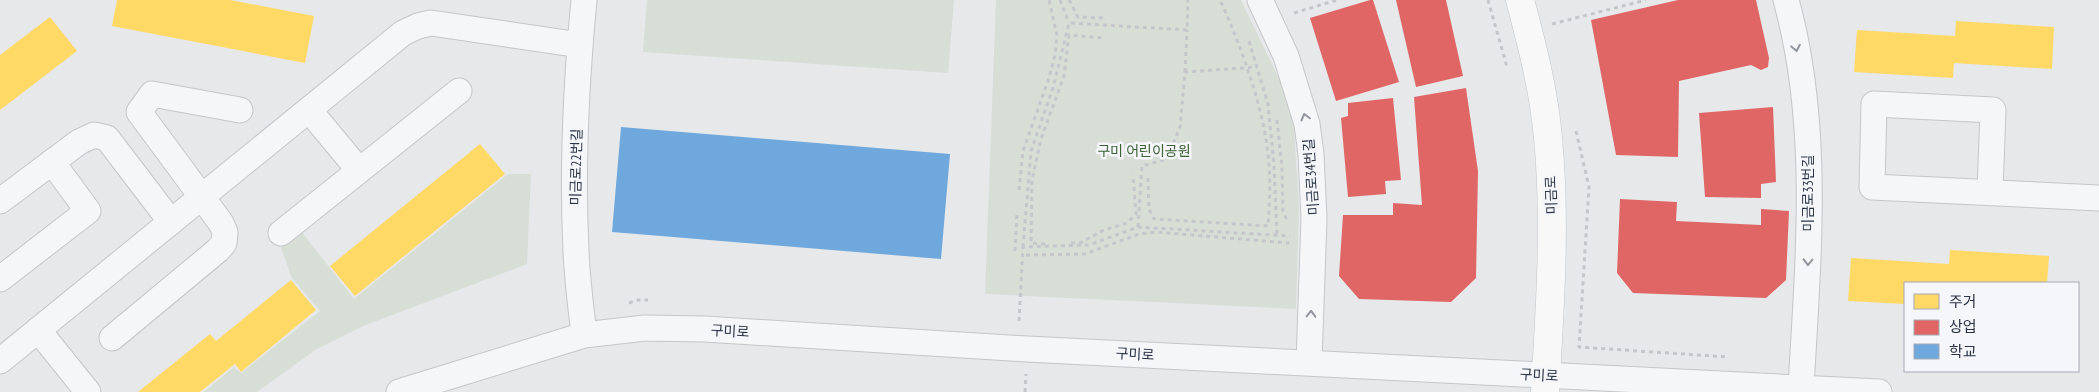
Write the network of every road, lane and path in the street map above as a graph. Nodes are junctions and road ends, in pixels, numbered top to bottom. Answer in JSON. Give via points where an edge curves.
{"nodes":[{"id":1,"x":584,"y":0,"type":"edge"},
{"id":2,"x":1049,"y":0,"type":"edge"},
{"id":3,"x":1060,"y":0,"type":"edge"},
{"id":4,"x":1069,"y":0,"type":"edge"},
{"id":5,"x":1188,"y":0,"type":"edge"},
{"id":6,"x":1220,"y":0,"type":"edge"},
{"id":7,"x":1260,"y":0,"type":"edge"},
{"id":8,"x":1336,"y":0,"type":"edge"},
{"id":9,"x":1488,"y":0,"type":"edge"},
{"id":10,"x":1520,"y":0,"type":"edge"},
{"id":11,"x":1646,"y":0,"type":"edge"},
{"id":12,"x":1786,"y":0,"type":"edge"},
{"id":13,"x":1294,"y":13,"type":"dead end"},
{"id":14,"x":1103,"y":18,"type":"dead end"},
{"id":15,"x":1069,"y":23,"type":"junction"},
{"id":16,"x":1552,"y":24,"type":"dead end"},
{"id":17,"x":1187,"y":30,"type":"junction"},
{"id":18,"x":1103,"y":38,"type":"dead end"},
{"id":19,"x":1248,"y":38,"type":"dead end"},
{"id":20,"x":580,"y":45,"type":"junction"},
{"id":21,"x":1257,"y":67,"type":"junction"},
{"id":22,"x":1185,"y":72,"type":"junction"},
{"id":23,"x":1509,"y":74,"type":"dead end"},
{"id":24,"x":459,"y":90,"type":"dead end"},
{"id":25,"x":240,"y":110,"type":"dead end"},
{"id":26,"x":309,"y":110,"type":"junction"},
{"id":27,"x":1277,"y":115,"type":"dead end"},
{"id":28,"x":52,"y":162,"type":"junction"},
{"id":29,"x":358,"y":169,"type":"junction"},
{"id":30,"x":1133,"y":175,"type":"dead end"},
{"id":31,"x":1148,"y":178,"type":"dead end"},
{"id":32,"x":1019,"y":190,"type":"dead end"},
{"id":33,"x":1990,"y":192,"type":"junction"},
{"id":34,"x":203,"y":196,"type":"junction"},
{"id":35,"x":2099,"y":198,"type":"edge"},
{"id":36,"x":0,"y":201,"type":"edge"},
{"id":37,"x":1016,"y":214,"type":"dead end"},
{"id":38,"x":171,"y":222,"type":"junction"},
{"id":39,"x":1289,"y":226,"type":"dead end"},
{"id":40,"x":1138,"y":227,"type":"junction"},
{"id":41,"x":281,"y":233,"type":"dead end"},
{"id":42,"x":1277,"y":236,"type":"junction"},
{"id":43,"x":1298,"y":237,"type":"dead end"},
{"id":44,"x":1298,"y":244,"type":"dead end"},
{"id":45,"x":1023,"y":247,"type":"junction"},
{"id":46,"x":1015,"y":251,"type":"dead end"},
{"id":47,"x":1026,"y":256,"type":"dead end"},
{"id":48,"x":0,"y":279,"type":"edge"},
{"id":49,"x":658,"y":301,"type":"dead end"},
{"id":50,"x":620,"y":305,"type":"dead end"},
{"id":51,"x":1010,"y":321,"type":"dead end"},
{"id":52,"x":38,"y":330,"type":"junction"},
{"id":53,"x":584,"y":335,"type":"junction"},
{"id":54,"x":112,"y":338,"type":"dead end"},
{"id":55,"x":1579,"y":347,"type":"dead end"},
{"id":56,"x":1736,"y":357,"type":"dead end"},
{"id":57,"x":0,"y":361,"type":"edge"},
{"id":58,"x":1309,"y":362,"type":"junction"},
{"id":59,"x":1546,"y":384,"type":"edge"},
{"id":60,"x":1801,"y":388,"type":"junction"},
{"id":61,"x":88,"y":392,"type":"edge"},
{"id":62,"x":399,"y":392,"type":"edge"},
{"id":63,"x":1880,"y":392,"type":"edge"}],
"edges":[{"from":1,"to":20,"type":"street","name":"미금로22번길"},
{"from":2,"to":32,"type":"path","via":[[1057,36],[1055,55],[1023,151]]},
{"from":3,"to":15,"type":"path"},
{"from":4,"to":14,"type":"path","via":[[1078,17]]},
{"from":5,"to":17,"type":"path"},
{"from":6,"to":31,"type":"path","via":[[1261,114],[1267,145],[1268,226],[1154,219],[1149,208]]},
{"from":58,"to":7,"type":"street","name":"미금로34번길","one_way":true,"via":[[1314,219],[1307,124],[1286,56]]},
{"from":8,"to":13,"type":"path"},
{"from":9,"to":23,"type":"path"},
{"from":10,"to":59,"type":"main road","name":"미금로","via":[[1543,97],[1550,162],[1552,227]]},
{"from":11,"to":16,"type":"path"},
{"from":12,"to":60,"type":"street","name":"미금로33번길","one_way":true,"via":[[1800,68],[1808,144],[1808,270]]},
{"from":15,"to":17,"type":"path"},
{"from":15,"to":45,"type":"path","via":[[1053,88],[1031,151]]},
{"from":17,"to":22,"type":"path"},
{"from":18,"to":30,"type":"path","via":[[1069,35],[1064,76],[1041,139],[1032,180],[1031,243],[1080,243],[1104,230],[1127,224],[1136,214]]},
{"from":19,"to":21,"type":"path"},
{"from":20,"to":26,"type":"street","via":[[432,23],[418,26],[403,33]]},
{"from":20,"to":53,"type":"street","name":"미금로22번길","via":[[575,152],[576,251]]},
{"from":21,"to":22,"type":"path"},
{"from":21,"to":42,"type":"path","via":[[1268,104]]},
{"from":22,"to":40,"type":"path","via":[[1180,127],[1167,159],[1142,166]]},
{"from":24,"to":29,"type":"street"},
{"from":25,"to":34,"type":"street","via":[[152,94],[139,112]]},
{"from":26,"to":29,"type":"street"},
{"from":26,"to":34,"type":"street"},
{"from":27,"to":39,"type":"path","via":[[1283,211]]},
{"from":28,"to":36,"type":"street"},
{"from":28,"to":38,"type":"street","via":[[94,135],[107,138]]},
{"from":28,"to":48,"type":"street","via":[[88,211]]},
{"from":29,"to":41,"type":"street"},
{"from":33,"to":33,"type":"street","via":[[1993,110],[1874,104],[1872,187]]},
{"from":33,"to":35,"type":"street"},
{"from":34,"to":38,"type":"street"},
{"from":34,"to":54,"type":"street","via":[[221,223],[225,232],[224,243]]},
{"from":37,"to":46,"type":"path"},
{"from":38,"to":52,"type":"street"},
{"from":40,"to":42,"type":"path"},
{"from":40,"to":45,"type":"path","via":[[1089,245]]},
{"from":42,"to":43,"type":"path"},
{"from":44,"to":47,"type":"path","via":[[1156,232],[1139,234],[1086,254]]},
{"from":45,"to":51,"type":"path","via":[[1019,321]]},
{"from":49,"to":50,"type":"path","via":[[638,300]]},
{"from":52,"to":57,"type":"street"},
{"from":52,"to":61,"type":"street"},
{"from":53,"to":58,"type":"street","name":"구미로","via":[[645,328],[705,329]]},
{"from":53,"to":62,"type":"street","name":"구미로"},
{"from":55,"to":56,"type":"path"},
{"from":58,"to":59,"type":"street","name":"구미로"},
{"from":59,"to":60,"type":"street","name":"구미로"},
{"from":60,"to":63,"type":"street","name":"구미로"}]}
